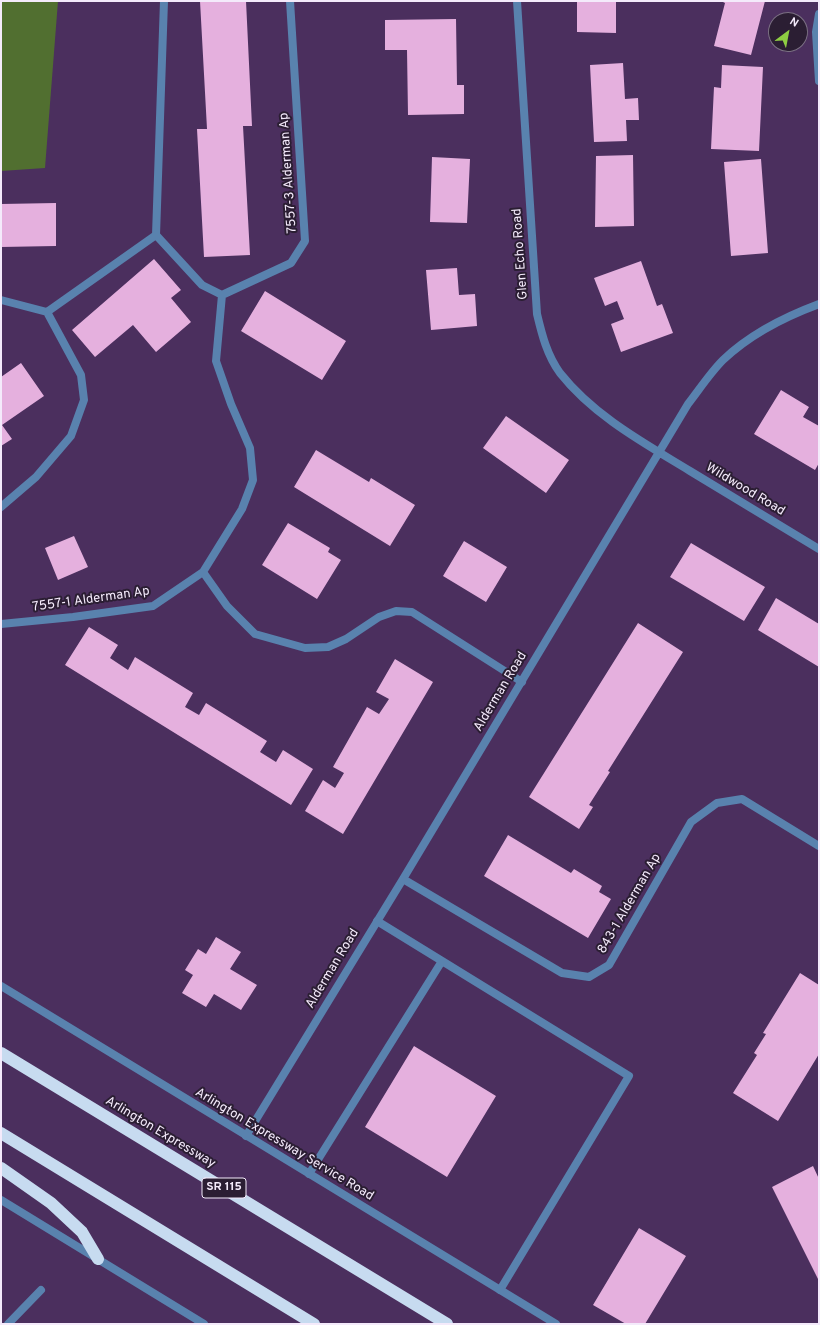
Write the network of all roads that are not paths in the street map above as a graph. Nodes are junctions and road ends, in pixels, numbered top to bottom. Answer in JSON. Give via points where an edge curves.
{"nodes":[{"id":1,"x":164,"y":1,"type":"edge"},
{"id":2,"x":290,"y":1,"type":"edge"},
{"id":3,"x":517,"y":1,"type":"edge"},
{"id":4,"x":819,"y":14,"type":"edge"},
{"id":5,"x":819,"y":81,"type":"edge"},
{"id":6,"x":156,"y":235,"type":"junction"},
{"id":7,"x":222,"y":296,"type":"junction"},
{"id":8,"x":1,"y":300,"type":"edge"},
{"id":9,"x":819,"y":304,"type":"edge"},
{"id":10,"x":47,"y":312,"type":"junction"},
{"id":11,"x":659,"y":452,"type":"junction"},
{"id":12,"x":1,"y":506,"type":"edge"},
{"id":13,"x":819,"y":549,"type":"edge"},
{"id":14,"x":203,"y":572,"type":"junction"},
{"id":15,"x":1,"y":624,"type":"edge"},
{"id":16,"x":522,"y":682,"type":"junction"},
{"id":17,"x":819,"y":846,"type":"edge"},
{"id":18,"x":403,"y":879,"type":"junction"},
{"id":19,"x":377,"y":921,"type":"junction"},
{"id":20,"x":442,"y":961,"type":"junction"},
{"id":21,"x":1,"y":986,"type":"edge"},
{"id":22,"x":1,"y":1053,"type":"edge"},
{"id":23,"x":1,"y":1133,"type":"edge"},
{"id":24,"x":246,"y":1136,"type":"junction"},
{"id":25,"x":1,"y":1168,"type":"edge"},
{"id":26,"x":309,"y":1174,"type":"junction"},
{"id":27,"x":1,"y":1200,"type":"edge"},
{"id":28,"x":98,"y":1259,"type":"junction"},
{"id":29,"x":41,"y":1290,"type":"dead end"},
{"id":30,"x":500,"y":1290,"type":"junction"},
{"id":31,"x":8,"y":1324,"type":"edge"},
{"id":32,"x":204,"y":1324,"type":"edge"},
{"id":33,"x":314,"y":1324,"type":"edge"},
{"id":34,"x":448,"y":1324,"type":"edge"},
{"id":35,"x":556,"y":1324,"type":"edge"}],
"edges":[{"from":1,"to":6,"type":"street"},
{"from":2,"to":7,"type":"street","name":"7557-3 Alderman Ap","via":[[305,241],[291,263]]},
{"from":3,"to":11,"type":"street","name":"Glen Echo Road","via":[[537,314],[545,346],[560,372],[586,401]]},
{"from":4,"to":5,"type":"street","via":[[816,32]]},
{"from":6,"to":7,"type":"street","via":[[202,285]]},
{"from":6,"to":10,"type":"street"},
{"from":7,"to":14,"type":"street","via":[[216,361],[250,448],[253,480],[242,509]]},
{"from":8,"to":10,"type":"street"},
{"from":9,"to":11,"type":"street","name":"Alderman Road","via":[[761,330],[723,361],[688,404]]},
{"from":10,"to":12,"type":"street","via":[[81,375],[84,400],[71,436],[36,477]]},
{"from":11,"to":13,"type":"street","name":"Wildwood Road"},
{"from":11,"to":16,"type":"street","name":"Alderman Road"},
{"from":14,"to":15,"type":"street","name":"7557-1 Alderman Ap","via":[[153,606]]},
{"from":14,"to":16,"type":"street","via":[[227,606],[255,634],[305,648],[328,647],[346,639],[379,617],[396,611],[412,612]]},
{"from":16,"to":18,"type":"street","name":"Alderman Road"},
{"from":17,"to":18,"type":"street","name":"843-1 Alderman Ap","via":[[742,799],[717,803],[691,822],[609,965],[589,977],[562,973]]},
{"from":18,"to":19,"type":"street","name":"Alderman Road"},
{"from":19,"to":20,"type":"street"},
{"from":19,"to":24,"type":"street","name":"Alderman Road"},
{"from":20,"to":26,"type":"street"},
{"from":20,"to":30,"type":"street","via":[[628,1076]]},
{"from":21,"to":24,"type":"street","name":"Arlington Expressway Service Road"},
{"from":22,"to":34,"type":"highway","name":"Arlington Expressway","number":"SR 115"},
{"from":23,"to":33,"type":"highway"},
{"from":24,"to":26,"type":"street","name":"Arlington Expressway Service Road"},
{"from":25,"to":28,"type":"highway","via":[[51,1203],[72,1222],[82,1232]]},
{"from":26,"to":30,"type":"street","name":"Arlington Expressway Service Road"},
{"from":27,"to":28,"type":"street"},
{"from":28,"to":32,"type":"street"},
{"from":29,"to":31,"type":"street"},
{"from":30,"to":35,"type":"street","name":"Arlington Expressway Service Road"}]}
